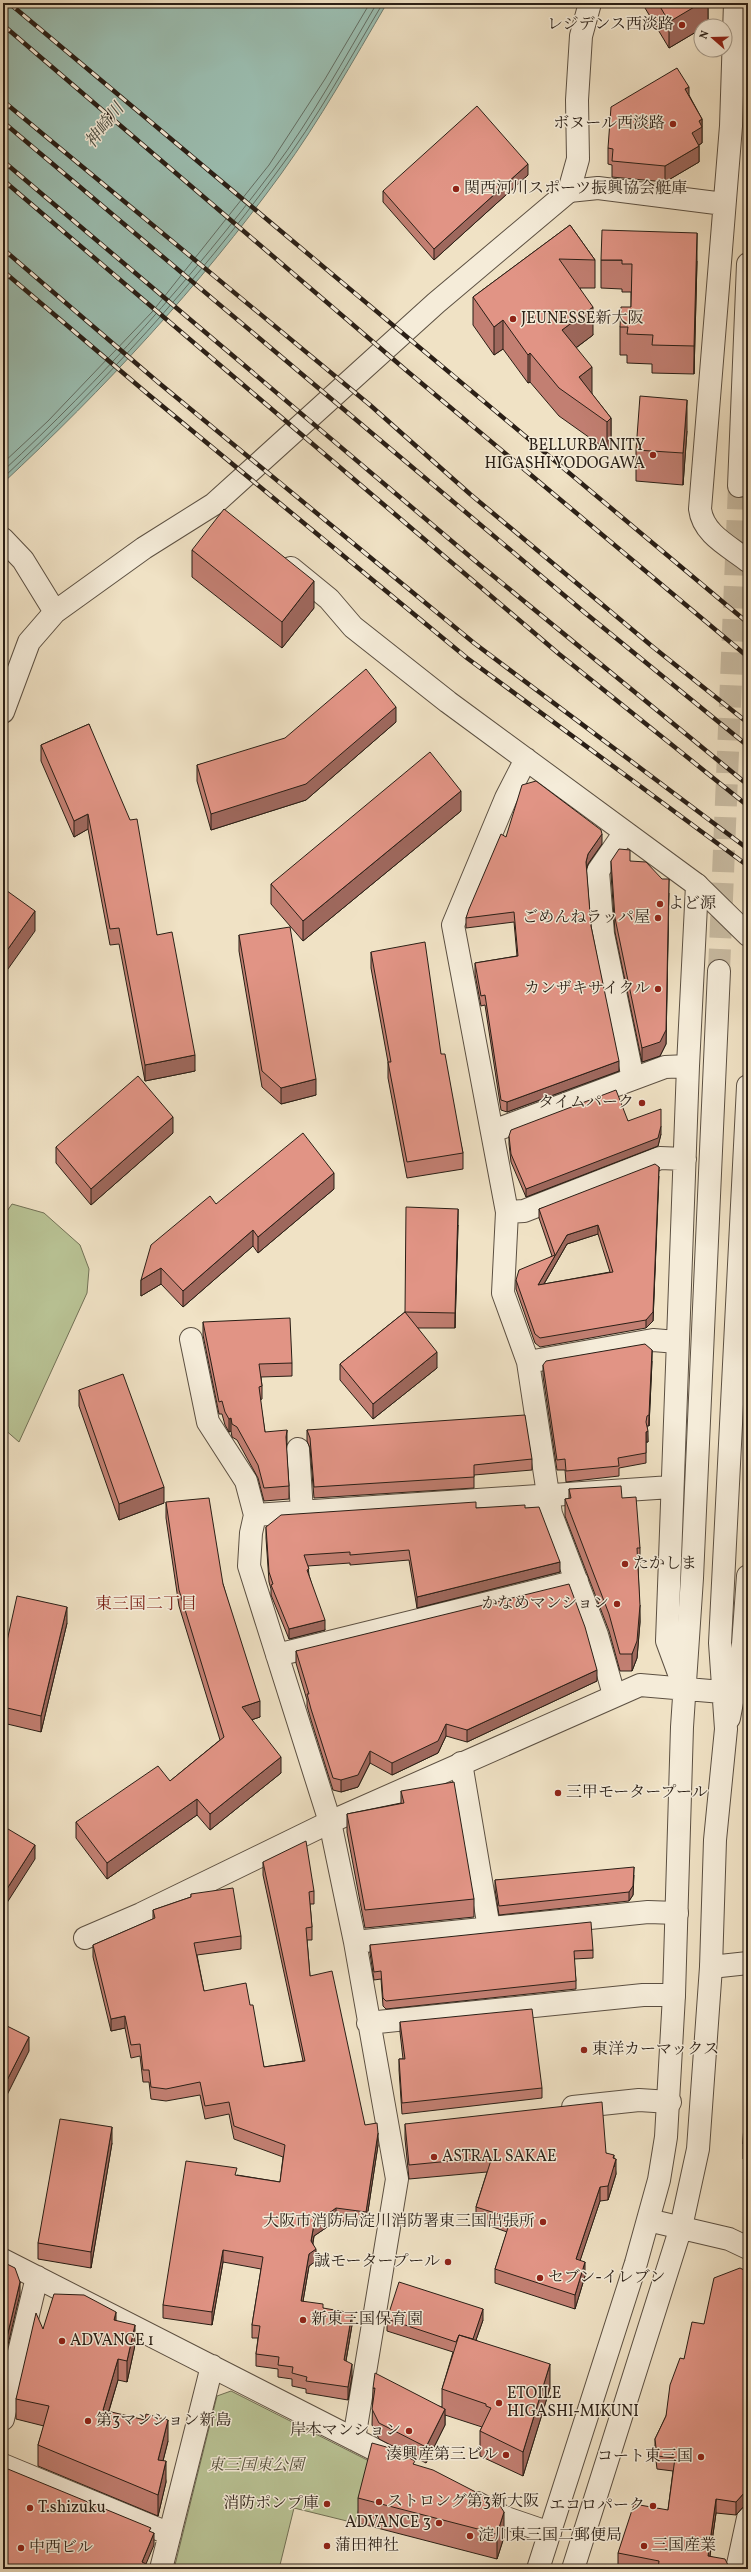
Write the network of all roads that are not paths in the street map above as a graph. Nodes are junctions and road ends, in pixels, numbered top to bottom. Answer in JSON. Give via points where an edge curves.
{"nodes":[{"id":1,"x":590,"y":3,"type":"edge"},
{"id":2,"x":735,"y":3,"type":"edge"},
{"id":3,"x":569,"y":191,"type":"junction"},
{"id":4,"x":724,"y":204,"type":"junction"},
{"id":5,"x":748,"y":264,"type":"edge"},
{"id":6,"x":739,"y":486,"type":"tunnel mouth"},
{"id":7,"x":214,"y":504,"type":"junction"},
{"id":8,"x":232,"y":519,"type":"edge"},
{"id":9,"x":3,"y":539,"type":"edge"},
{"id":10,"x":275,"y":554,"type":"edge"},
{"id":11,"x":748,"y":560,"type":"edge"},
{"id":12,"x":55,"y":612,"type":"junction"},
{"id":13,"x":10,"y":671,"type":"edge"},
{"id":14,"x":3,"y":712,"type":"edge"},
{"id":15,"x":526,"y":759,"type":"junction"},
{"id":16,"x":625,"y":832,"type":"junction"},
{"id":17,"x":697,"y":885,"type":"junction"},
{"id":18,"x":748,"y":936,"type":"edge"},
{"id":19,"x":719,"y":972,"type":"tunnel mouth"},
{"id":20,"x":688,"y":1066,"type":"junction"},
{"id":21,"x":633,"y":1079,"type":"junction"},
{"id":22,"x":748,"y":1086,"type":"edge"},
{"id":23,"x":494,"y":1131,"type":"junction"},
{"id":24,"x":685,"y":1159,"type":"junction"},
{"id":25,"x":507,"y":1212,"type":"junction"},
{"id":26,"x":191,"y":1339,"type":"dead end"},
{"id":27,"x":677,"y":1342,"type":"junction"},
{"id":28,"x":528,"y":1362,"type":"junction"},
{"id":29,"x":298,"y":1449,"type":"dead end"},
{"id":30,"x":671,"y":1487,"type":"junction"},
{"id":31,"x":546,"y":1493,"type":"junction"},
{"id":32,"x":302,"y":1512,"type":"junction"},
{"id":33,"x":255,"y":1515,"type":"junction"},
{"id":34,"x":748,"y":1576,"type":"edge"},
{"id":35,"x":577,"y":1580,"type":"junction"},
{"id":36,"x":277,"y":1655,"type":"junction"},
{"id":37,"x":684,"y":1687,"type":"junction"},
{"id":38,"x":735,"y":1693,"type":"edge"},
{"id":39,"x":614,"y":1695,"type":"junction"},
{"id":40,"x":461,"y":1763,"type":"junction"},
{"id":41,"x":330,"y":1822,"type":"junction"},
{"id":42,"x":677,"y":1913,"type":"junction"},
{"id":43,"x":489,"y":1928,"type":"junction"},
{"id":44,"x":85,"y":1938,"type":"dead end"},
{"id":45,"x":355,"y":1942,"type":"junction"},
{"id":46,"x":748,"y":1963,"type":"edge"},
{"id":47,"x":711,"y":1967,"type":"junction"},
{"id":48,"x":674,"y":1995,"type":"junction"},
{"id":49,"x":368,"y":2023,"type":"junction"},
{"id":50,"x":670,"y":2102,"type":"junction"},
{"id":51,"x":552,"y":2110,"type":"edge"},
{"id":52,"x":412,"y":2125,"type":"edge"},
{"id":53,"x":388,"y":2128,"type":"junction"},
{"id":54,"x":648,"y":2220,"type":"junction"},
{"id":55,"x":681,"y":2227,"type":"junction"},
{"id":56,"x":748,"y":2248,"type":"edge"},
{"id":57,"x":3,"y":2260,"type":"edge"},
{"id":58,"x":37,"y":2277,"type":"junction"},
{"id":59,"x":212,"y":2366,"type":"junction"},
{"id":60,"x":3,"y":2419,"type":"edge"},
{"id":61,"x":354,"y":2439,"type":"junction"},
{"id":62,"x":3,"y":2465,"type":"edge"},
{"id":63,"x":416,"y":2471,"type":"edge"},
{"id":64,"x":458,"y":2493,"type":"edge"},
{"id":65,"x":748,"y":2518,"type":"edge"},
{"id":66,"x":550,"y":2533,"type":"junction"},
{"id":67,"x":170,"y":2534,"type":"junction"},
{"id":68,"x":161,"y":2569,"type":"edge"},
{"id":69,"x":538,"y":2569,"type":"edge"},
{"id":70,"x":573,"y":2569,"type":"edge"},
{"id":71,"x":737,"y":2569,"type":"edge"}],
"edges":[{"from":1,"to":3,"type":"street","via":[[582,36],[577,100],[578,159]]},
{"from":2,"to":4,"type":"street","via":[[731,126]]},
{"from":3,"to":4,"type":"street","via":[[598,188]]},
{"from":3,"to":7,"type":"street","via":[[436,303]]},
{"from":4,"to":11,"type":"street","via":[[700,509],[707,529]]},
{"from":5,"to":6,"type":"street"},
{"from":7,"to":8,"type":"street"},
{"from":7,"to":12,"type":"street","via":[[144,548]]},
{"from":9,"to":12,"type":"street","via":[[23,560]]},
{"from":10,"to":15,"type":"street","via":[[329,600],[358,631]]},
{"from":12,"to":13,"type":"street","via":[[29,642]]},
{"from":13,"to":14,"type":"street"},
{"from":15,"to":16,"type":"street"},
{"from":15,"to":23,"type":"street","via":[[506,798],[453,925]]},
{"from":16,"to":17,"type":"street"},
{"from":16,"to":21,"type":"street","via":[[598,871],[603,934]]},
{"from":17,"to":18,"type":"street"},
{"from":17,"to":20,"type":"street"},
{"from":19,"to":37,"type":"street","via":[[692,1578]]},
{"from":20,"to":21,"type":"street","via":[[665,1067]]},
{"from":20,"to":24,"type":"street"},
{"from":21,"to":23,"type":"street"},
{"from":22,"to":38,"type":"street","via":[[720,1643]]},
{"from":23,"to":25,"type":"street"},
{"from":24,"to":25,"type":"street","via":[[660,1158],[524,1211]]},
{"from":24,"to":27,"type":"street"},
{"from":25,"to":28,"type":"street","via":[[503,1293]]},
{"from":26,"to":33,"type":"street","via":[[208,1422],[246,1481]]},
{"from":27,"to":28,"type":"street","via":[[653,1340]]},
{"from":27,"to":30,"type":"street"},
{"from":28,"to":31,"type":"street"},
{"from":29,"to":32,"type":"street"},
{"from":30,"to":31,"type":"street"},
{"from":30,"to":37,"type":"street","via":[[668,1641]]},
{"from":31,"to":32,"type":"street"},
{"from":31,"to":35,"type":"street","via":[[550,1514]]},
{"from":32,"to":33,"type":"street"},
{"from":33,"to":36,"type":"street","via":[[249,1566]]},
{"from":34,"to":38,"type":"street","via":[[743,1644]]},
{"from":35,"to":36,"type":"street"},
{"from":35,"to":39,"type":"street","via":[[597,1635]]},
{"from":36,"to":41,"type":"street"},
{"from":37,"to":38,"type":"street"},
{"from":37,"to":39,"type":"street","via":[[644,1684]]},
{"from":37,"to":42,"type":"street"},
{"from":38,"to":47,"type":"street","via":[[726,1729],[715,1840]]},
{"from":39,"to":40,"type":"street"},
{"from":40,"to":41,"type":"street"},
{"from":40,"to":43,"type":"street"},
{"from":41,"to":44,"type":"street","via":[[141,1914]]},
{"from":41,"to":45,"type":"street"},
{"from":42,"to":43,"type":"street","via":[[648,1912]]},
{"from":42,"to":48,"type":"street"},
{"from":43,"to":45,"type":"street"},
{"from":45,"to":49,"type":"street"},
{"from":46,"to":47,"type":"street"},
{"from":47,"to":55,"type":"street","via":[[698,2149]]},
{"from":48,"to":49,"type":"street","via":[[643,1995]]},
{"from":48,"to":50,"type":"street"},
{"from":49,"to":53,"type":"street"},
{"from":50,"to":51,"type":"street","via":[[639,2100]]},
{"from":50,"to":54,"type":"street","via":[[659,2180]]},
{"from":52,"to":53,"type":"street"},
{"from":53,"to":61,"type":"street","via":[[397,2179]]},
{"from":54,"to":55,"type":"street"},
{"from":54,"to":66,"type":"street"},
{"from":55,"to":56,"type":"street","via":[[729,2239]]},
{"from":55,"to":70,"type":"street"},
{"from":57,"to":58,"type":"street"},
{"from":58,"to":59,"type":"street"},
{"from":58,"to":60,"type":"street"},
{"from":59,"to":61,"type":"street"},
{"from":59,"to":67,"type":"street"},
{"from":61,"to":63,"type":"street"},
{"from":62,"to":67,"type":"street"},
{"from":64,"to":66,"type":"street","via":[[506,2518]]},
{"from":65,"to":71,"type":"street"},
{"from":66,"to":69,"type":"street"},
{"from":67,"to":68,"type":"street"}]}
